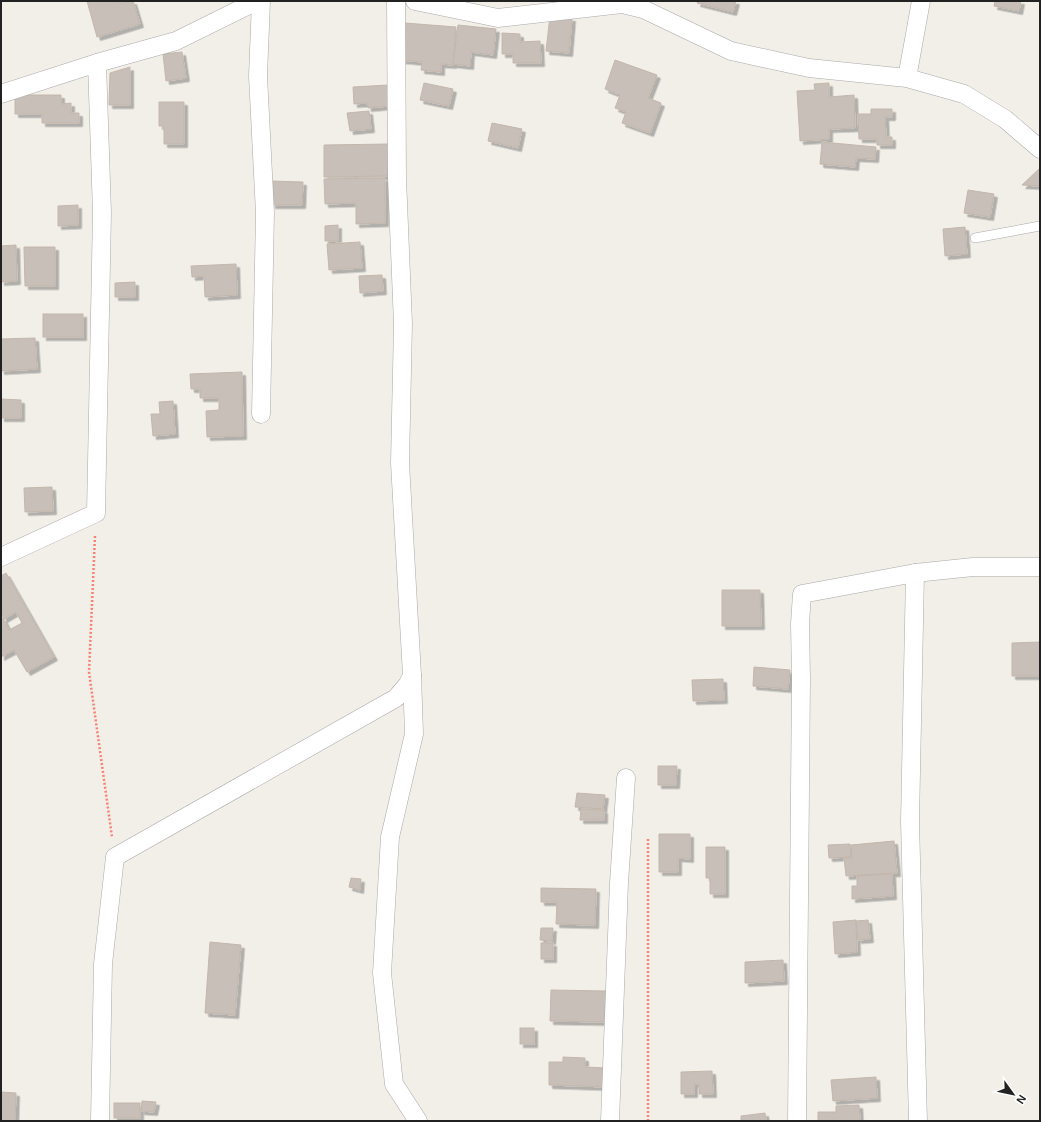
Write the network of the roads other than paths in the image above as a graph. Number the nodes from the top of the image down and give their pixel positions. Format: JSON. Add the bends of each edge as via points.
{"nodes":[{"id":1,"x":257,"y":1,"type":"edge"},
{"id":2,"x":261,"y":1,"type":"edge"},
{"id":3,"x":396,"y":1,"type":"edge"},
{"id":4,"x":415,"y":1,"type":"edge"},
{"id":5,"x":921,"y":1,"type":"edge"},
{"id":6,"x":644,"y":5,"type":"edge"},
{"id":7,"x":97,"y":63,"type":"junction"},
{"id":8,"x":907,"y":78,"type":"junction"},
{"id":9,"x":1,"y":94,"type":"edge"},
{"id":10,"x":1040,"y":149,"type":"edge"},
{"id":11,"x":1040,"y":226,"type":"edge"},
{"id":12,"x":975,"y":238,"type":"dead end"},
{"id":13,"x":261,"y":414,"type":"dead end"},
{"id":14,"x":1,"y":557,"type":"edge"},
{"id":15,"x":1040,"y":567,"type":"edge"},
{"id":16,"x":915,"y":573,"type":"junction"},
{"id":17,"x":412,"y":675,"type":"junction"},
{"id":18,"x":626,"y":778,"type":"dead end"},
{"id":19,"x":100,"y":1121,"type":"edge"},
{"id":20,"x":418,"y":1121,"type":"edge"},
{"id":21,"x":610,"y":1121,"type":"edge"},
{"id":22,"x":797,"y":1121,"type":"edge"},
{"id":23,"x":918,"y":1121,"type":"edge"}],
"edges":[{"from":1,"to":7,"type":"street","via":[[176,41]]},
{"from":2,"to":13,"type":"street","via":[[258,76],[265,214]]},
{"from":3,"to":17,"type":"street","via":[[397,178],[403,324],[400,463]]},
{"from":4,"to":6,"type":"street","via":[[498,18],[622,4]]},
{"from":5,"to":8,"type":"street"},
{"from":6,"to":8,"type":"street","via":[[732,51],[809,68]]},
{"from":7,"to":9,"type":"street"},
{"from":7,"to":14,"type":"street","via":[[102,213],[96,514]]},
{"from":8,"to":10,"type":"street","via":[[964,94],[1005,119]]},
{"from":11,"to":12,"type":"lane"},
{"from":15,"to":16,"type":"street","via":[[973,567]]},
{"from":16,"to":22,"type":"street","via":[[802,594]]},
{"from":16,"to":23,"type":"street","via":[[910,822]]},
{"from":17,"to":19,"type":"street","via":[[396,698],[115,857],[103,964]]},
{"from":17,"to":20,"type":"street","via":[[414,734],[390,837],[382,974],[394,1084]]},
{"from":18,"to":21,"type":"street","via":[[619,883]]}]}
